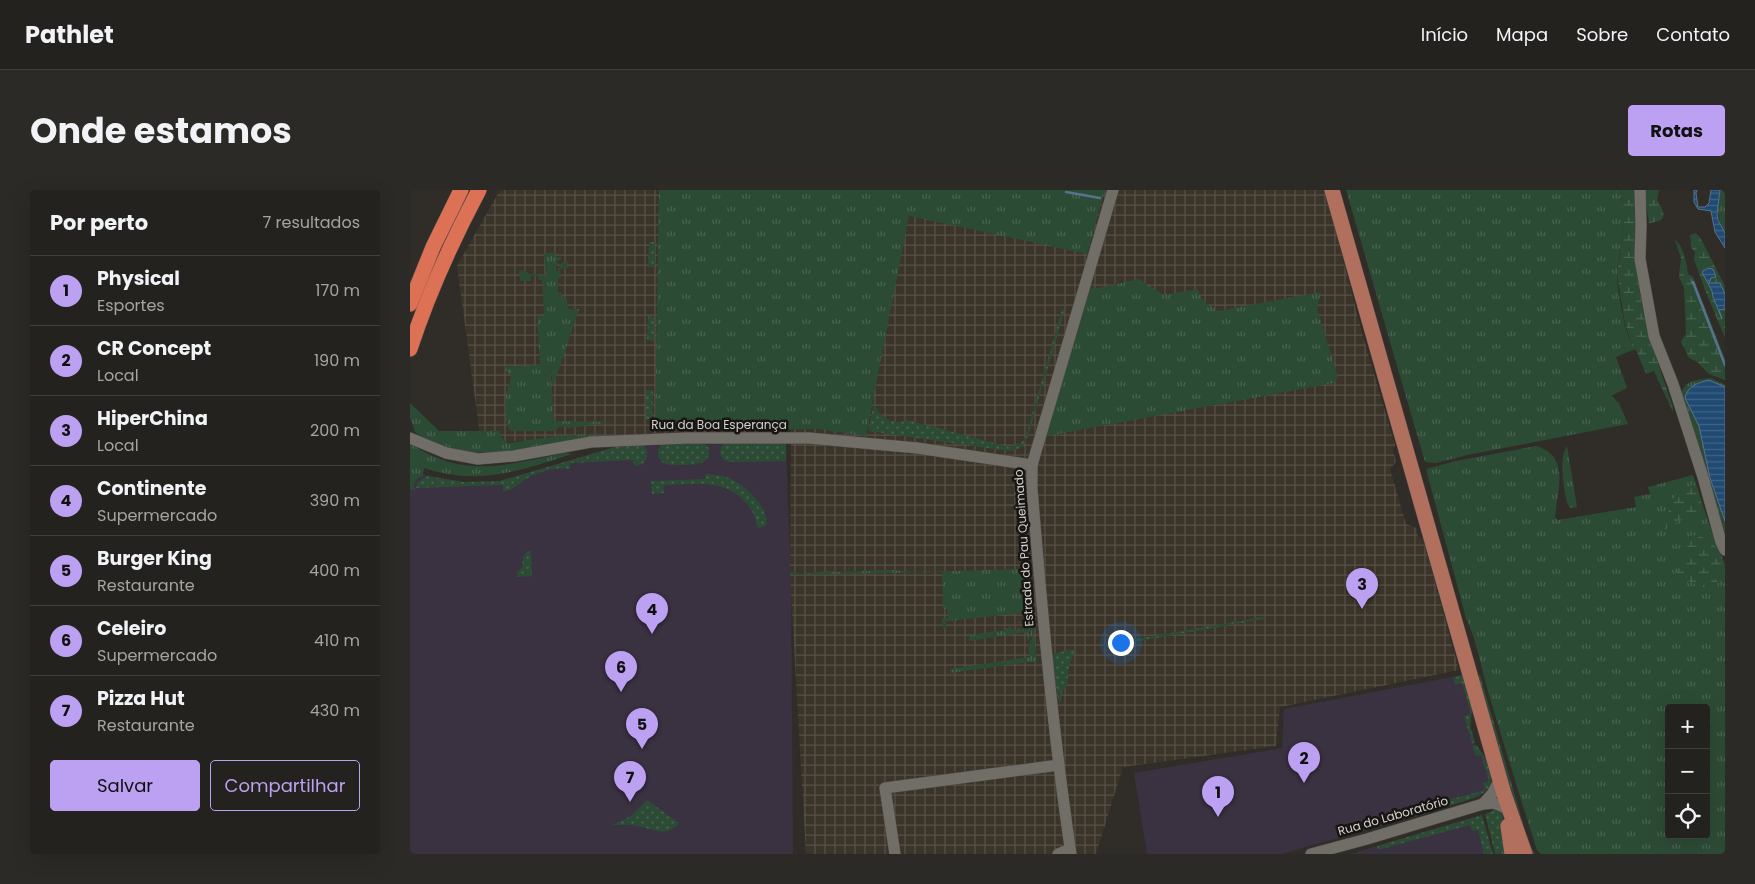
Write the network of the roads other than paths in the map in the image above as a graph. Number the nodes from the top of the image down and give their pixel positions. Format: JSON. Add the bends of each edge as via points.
{"nodes":[{"id":1,"x":461,"y":190,"type":"edge"},
{"id":2,"x":479,"y":190,"type":"edge"},
{"id":3,"x":1113,"y":190,"type":"edge"},
{"id":4,"x":1332,"y":190,"type":"edge"},
{"id":5,"x":1640,"y":190,"type":"edge"},
{"id":6,"x":410,"y":304,"type":"edge"},
{"id":7,"x":410,"y":350,"type":"edge"},
{"id":8,"x":413,"y":439,"type":"edge"},
{"id":9,"x":1032,"y":465,"type":"junction"},
{"id":10,"x":1725,"y":550,"type":"edge"},
{"id":11,"x":1059,"y":765,"type":"junction"},
{"id":12,"x":1500,"y":779,"type":"junction"},
{"id":13,"x":1505,"y":801,"type":"junction"},
{"id":14,"x":1483,"y":804,"type":"junction"},
{"id":15,"x":1071,"y":852,"type":"edge"},
{"id":16,"x":895,"y":854,"type":"edge"},
{"id":17,"x":1058,"y":854,"type":"edge"},
{"id":18,"x":1311,"y":854,"type":"edge"},
{"id":19,"x":1512,"y":854,"type":"edge"},
{"id":20,"x":1525,"y":854,"type":"edge"}],
"edges":[{"from":1,"to":6,"type":"highway"},
{"from":2,"to":7,"type":"highway","via":[[446,258]]},
{"from":3,"to":9,"type":"street","name":"Estrada do Pau Queimado"},
{"from":4,"to":12,"type":"main road"},
{"from":5,"to":10,"type":"street","via":[[1640,259],[1654,336],[1673,384]]},
{"from":8,"to":9,"type":"street","name":"Rua da Boa Esperança","via":[[458,456],[489,459],[590,442],[809,438],[917,448]]},
{"from":9,"to":11,"type":"street","name":"Estrada do Pau Queimado","via":[[1044,638]]},
{"from":11,"to":15,"type":"street","name":"Estrada do Pau Queimado"},
{"from":11,"to":16,"type":"street","via":[[885,788]]},
{"from":12,"to":13,"type":"main road"},
{"from":12,"to":14,"type":"street"},
{"from":13,"to":14,"type":"street","name":"Rua do Laboratório"},
{"from":13,"to":19,"type":"main road"},
{"from":13,"to":20,"type":"main road"},
{"from":14,"to":18,"type":"street","name":"Rua do Laboratório"},
{"from":15,"to":17,"type":"street"}]}
